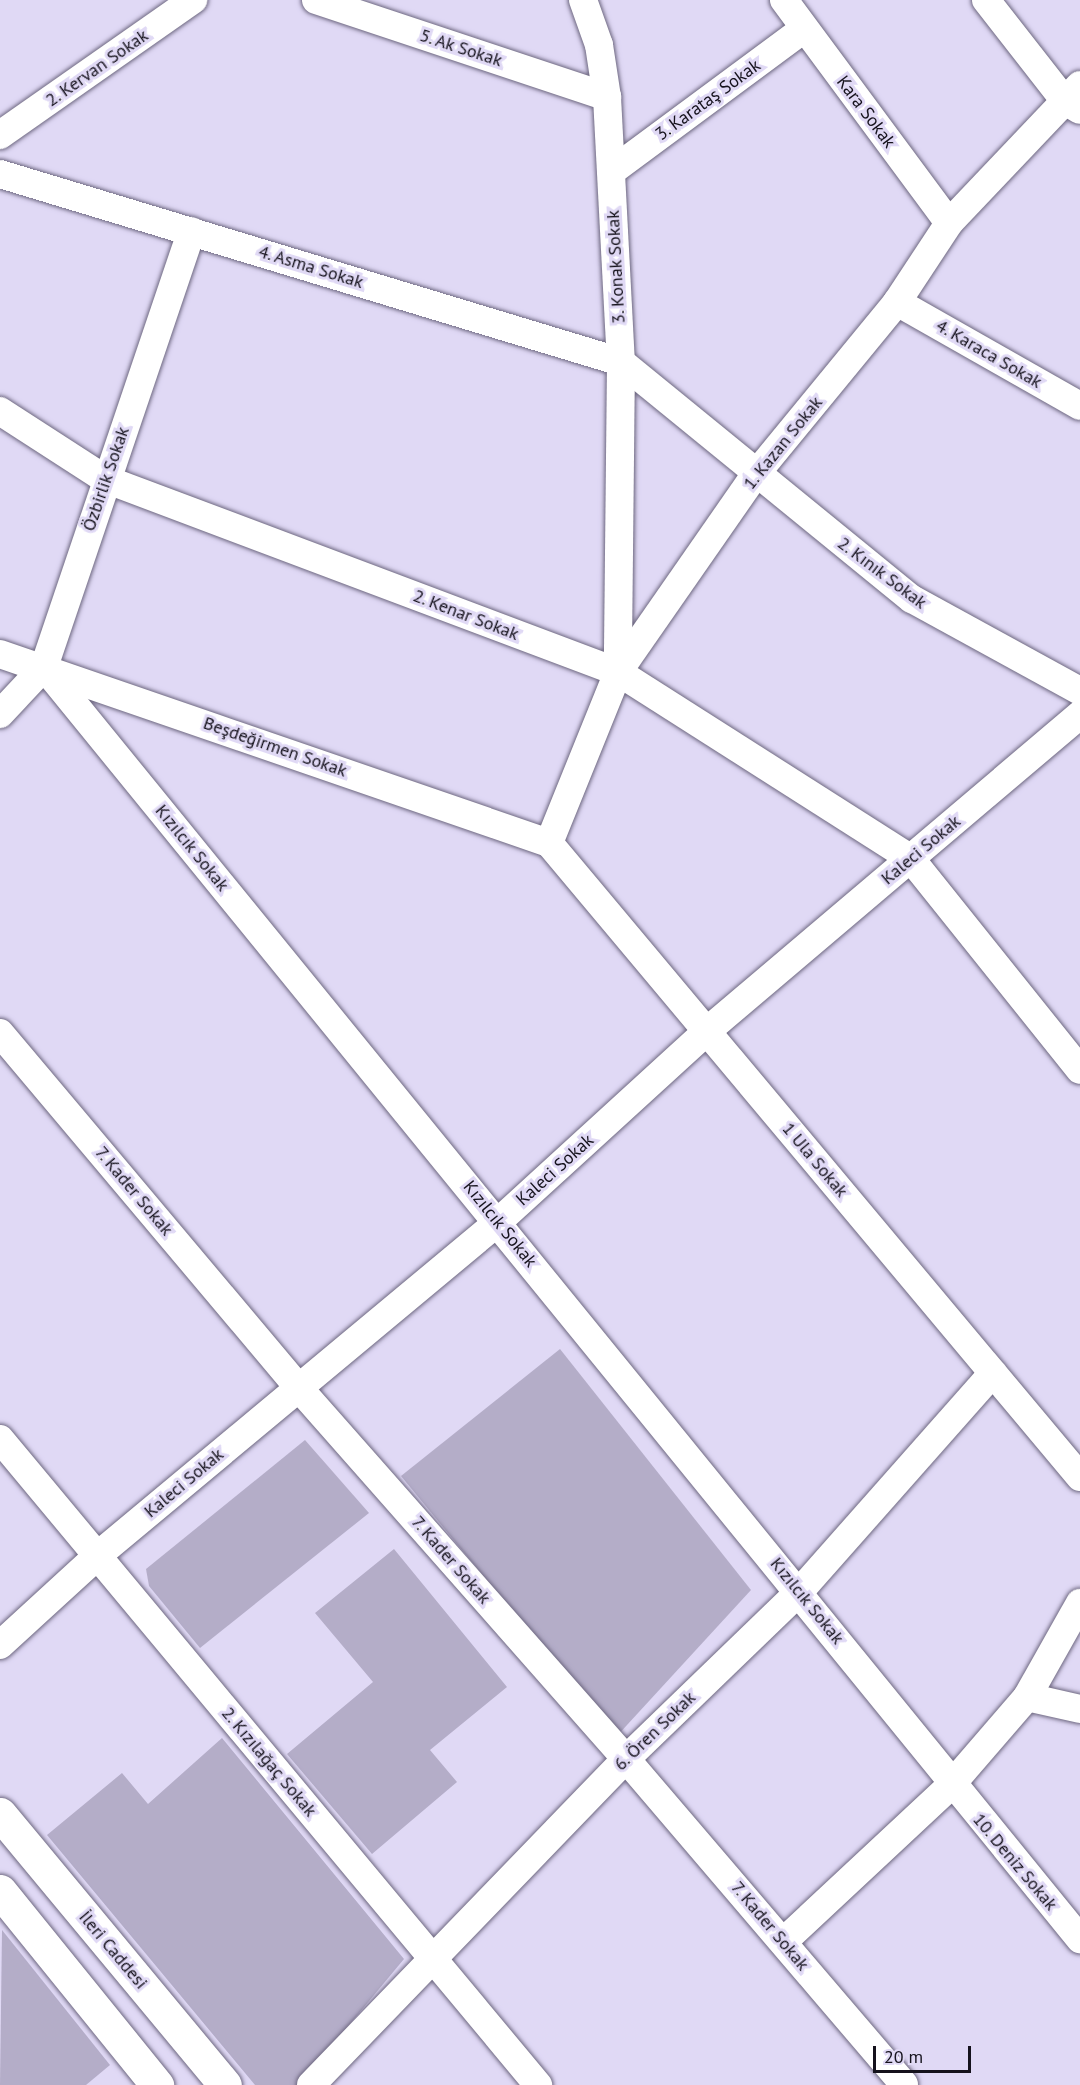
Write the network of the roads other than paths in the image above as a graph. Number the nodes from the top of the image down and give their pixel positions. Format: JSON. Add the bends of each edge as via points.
{"nodes":[{"id":1,"x":193,"y":0,"type":"edge"},
{"id":2,"x":316,"y":0,"type":"edge"},
{"id":3,"x":583,"y":0,"type":"edge"},
{"id":4,"x":784,"y":0,"type":"edge"},
{"id":5,"x":986,"y":0,"type":"edge"},
{"id":6,"x":804,"y":29,"type":"junction"},
{"id":7,"x":606,"y":97,"type":"junction"},
{"id":8,"x":1075,"y":99,"type":"edge"},
{"id":9,"x":0,"y":135,"type":"edge"},
{"id":10,"x":612,"y":171,"type":"junction"},
{"id":11,"x":0,"y":174,"type":"edge"},
{"id":12,"x":950,"y":223,"type":"junction"},
{"id":13,"x":192,"y":231,"type":"junction"},
{"id":14,"x":897,"y":302,"type":"junction"},
{"id":15,"x":621,"y":362,"type":"junction"},
{"id":16,"x":1080,"y":406,"type":"edge"},
{"id":17,"x":0,"y":411,"type":"edge"},
{"id":18,"x":755,"y":475,"type":"junction"},
{"id":19,"x":105,"y":478,"type":"junction"},
{"id":20,"x":0,"y":654,"type":"edge"},
{"id":21,"x":44,"y":667,"type":"junction"},
{"id":22,"x":618,"y":672,"type":"junction"},
{"id":23,"x":1080,"y":691,"type":"edge"},
{"id":24,"x":0,"y":714,"type":"edge"},
{"id":25,"x":1080,"y":715,"type":"edge"},
{"id":26,"x":549,"y":843,"type":"junction"},
{"id":27,"x":911,"y":859,"type":"junction"},
{"id":28,"x":707,"y":1031,"type":"junction"},
{"id":29,"x":0,"y":1033,"type":"edge"},
{"id":30,"x":1080,"y":1070,"type":"edge"},
{"id":31,"x":498,"y":1222,"type":"junction"},
{"id":32,"x":993,"y":1373,"type":"junction"},
{"id":33,"x":298,"y":1387,"type":"junction"},
{"id":34,"x":0,"y":1439,"type":"edge"},
{"id":35,"x":1080,"y":1477,"type":"edge"},
{"id":36,"x":97,"y":1556,"type":"junction"},
{"id":37,"x":800,"y":1591,"type":"junction"},
{"id":38,"x":1080,"y":1603,"type":"edge"},
{"id":39,"x":0,"y":1645,"type":"edge"},
{"id":40,"x":1027,"y":1697,"type":"junction"},
{"id":41,"x":1080,"y":1709,"type":"edge"},
{"id":42,"x":626,"y":1759,"type":"junction"},
{"id":43,"x":951,"y":1785,"type":"junction"},
{"id":44,"x":0,"y":1814,"type":"edge"},
{"id":45,"x":0,"y":1891,"type":"edge"},
{"id":46,"x":1080,"y":1939,"type":"edge"},
{"id":47,"x":784,"y":1941,"type":"junction"},
{"id":48,"x":431,"y":1957,"type":"junction"},
{"id":49,"x":157,"y":2085,"type":"edge"},
{"id":50,"x":225,"y":2085,"type":"edge"},
{"id":51,"x":311,"y":2085,"type":"edge"},
{"id":52,"x":538,"y":2085,"type":"edge"},
{"id":53,"x":904,"y":2085,"type":"edge"}],
"edges":[{"from":1,"to":9,"type":"street","name":"2. Kervan Sokak"},
{"from":2,"to":7,"type":"street","name":"5. Ak Sokak"},
{"from":3,"to":7,"type":"street","name":"3. Konak Sokak","via":[[599,45]]},
{"from":4,"to":6,"type":"street","name":"Kara Sokak"},
{"from":5,"to":8,"type":"street"},
{"from":6,"to":10,"type":"street","name":"3. Karataş Sokak"},
{"from":6,"to":12,"type":"street","name":"Kara Sokak"},
{"from":7,"to":10,"type":"street","name":"3. Konak Sokak"},
{"from":8,"to":12,"type":"street","name":"1. Kazan Sokak"},
{"from":10,"to":15,"type":"street","name":"3. Konak Sokak"},
{"from":11,"to":13,"type":"street","name":"4. Asma Sokak"},
{"from":12,"to":14,"type":"street","name":"1. Kazan Sokak"},
{"from":13,"to":15,"type":"street","name":"4. Asma Sokak"},
{"from":13,"to":19,"type":"street","name":"Özbirlik Sokak"},
{"from":14,"to":16,"type":"street","name":"4. Karaca Sokak"},
{"from":14,"to":18,"type":"street","name":"1. Kazan Sokak"},
{"from":15,"to":18,"type":"street"},
{"from":15,"to":22,"type":"street","name":"3. Konak Sokak"},
{"from":17,"to":19,"type":"street","name":"2. Kenar Sokak"},
{"from":18,"to":22,"type":"street","name":"1. Kazan Sokak"},
{"from":18,"to":23,"type":"street","name":"2. Kınık Sokak","via":[[912,599]]},
{"from":19,"to":21,"type":"street","name":"Özbirlik Sokak"},
{"from":19,"to":22,"type":"street","name":"2. Kenar Sokak"},
{"from":20,"to":21,"type":"street","name":"Beşdeğirmen Sokak"},
{"from":21,"to":24,"type":"street","name":"Özbirlik Sokak"},
{"from":21,"to":26,"type":"street","name":"Beşdeğirmen Sokak"},
{"from":21,"to":31,"type":"street","name":"Kızılcık Sokak"},
{"from":22,"to":26,"type":"street","name":"1. Kazan Sokak"},
{"from":22,"to":27,"type":"street","name":"2. Kenar Sokak"},
{"from":25,"to":27,"type":"street","name":"Kaleci Sokak"},
{"from":26,"to":28,"type":"street","name":"1 Ula Sokak"},
{"from":27,"to":28,"type":"street","name":"Kaleci Sokak"},
{"from":27,"to":30,"type":"street","name":"2. Kenar Sokak"},
{"from":28,"to":31,"type":"street","name":"Kaleci Sokak"},
{"from":28,"to":32,"type":"street","name":"1 Ula Sokak"},
{"from":29,"to":33,"type":"street","name":"7. Kader Sokak"},
{"from":31,"to":33,"type":"street","name":"Kaleci Sokak"},
{"from":31,"to":37,"type":"street","name":"Kızılcık Sokak"},
{"from":32,"to":35,"type":"street","name":"1 Ula Sokak"},
{"from":32,"to":37,"type":"street","name":"6. Ören Sokak"},
{"from":33,"to":36,"type":"street","name":"Kaleci Sokak"},
{"from":33,"to":42,"type":"street","name":"7. Kader Sokak"},
{"from":34,"to":36,"type":"street","name":"2. Kızılağaç Sokak"},
{"from":36,"to":39,"type":"street","name":"Kaleci Sokak"},
{"from":36,"to":48,"type":"street","name":"2. Kızılağaç Sokak"},
{"from":37,"to":42,"type":"street","name":"6. Ören Sokak"},
{"from":37,"to":43,"type":"street","name":"Kızılcık Sokak"},
{"from":38,"to":40,"type":"street"},
{"from":40,"to":41,"type":"street"},
{"from":40,"to":43,"type":"street"},
{"from":42,"to":47,"type":"street","name":"7. Kader Sokak"},
{"from":42,"to":48,"type":"street","name":"6. Ören Sokak"},
{"from":43,"to":46,"type":"street","name":"10. Deniz Sokak"},
{"from":43,"to":47,"type":"street"},
{"from":44,"to":50,"type":"main road","name":"İleri Caddesi"},
{"from":45,"to":49,"type":"main road"},
{"from":47,"to":53,"type":"street","name":"7. Kader Sokak"},
{"from":48,"to":51,"type":"street","name":"6. Ören Sokak"},
{"from":48,"to":52,"type":"street","name":"2. Kızılağaç Sokak"}]}
